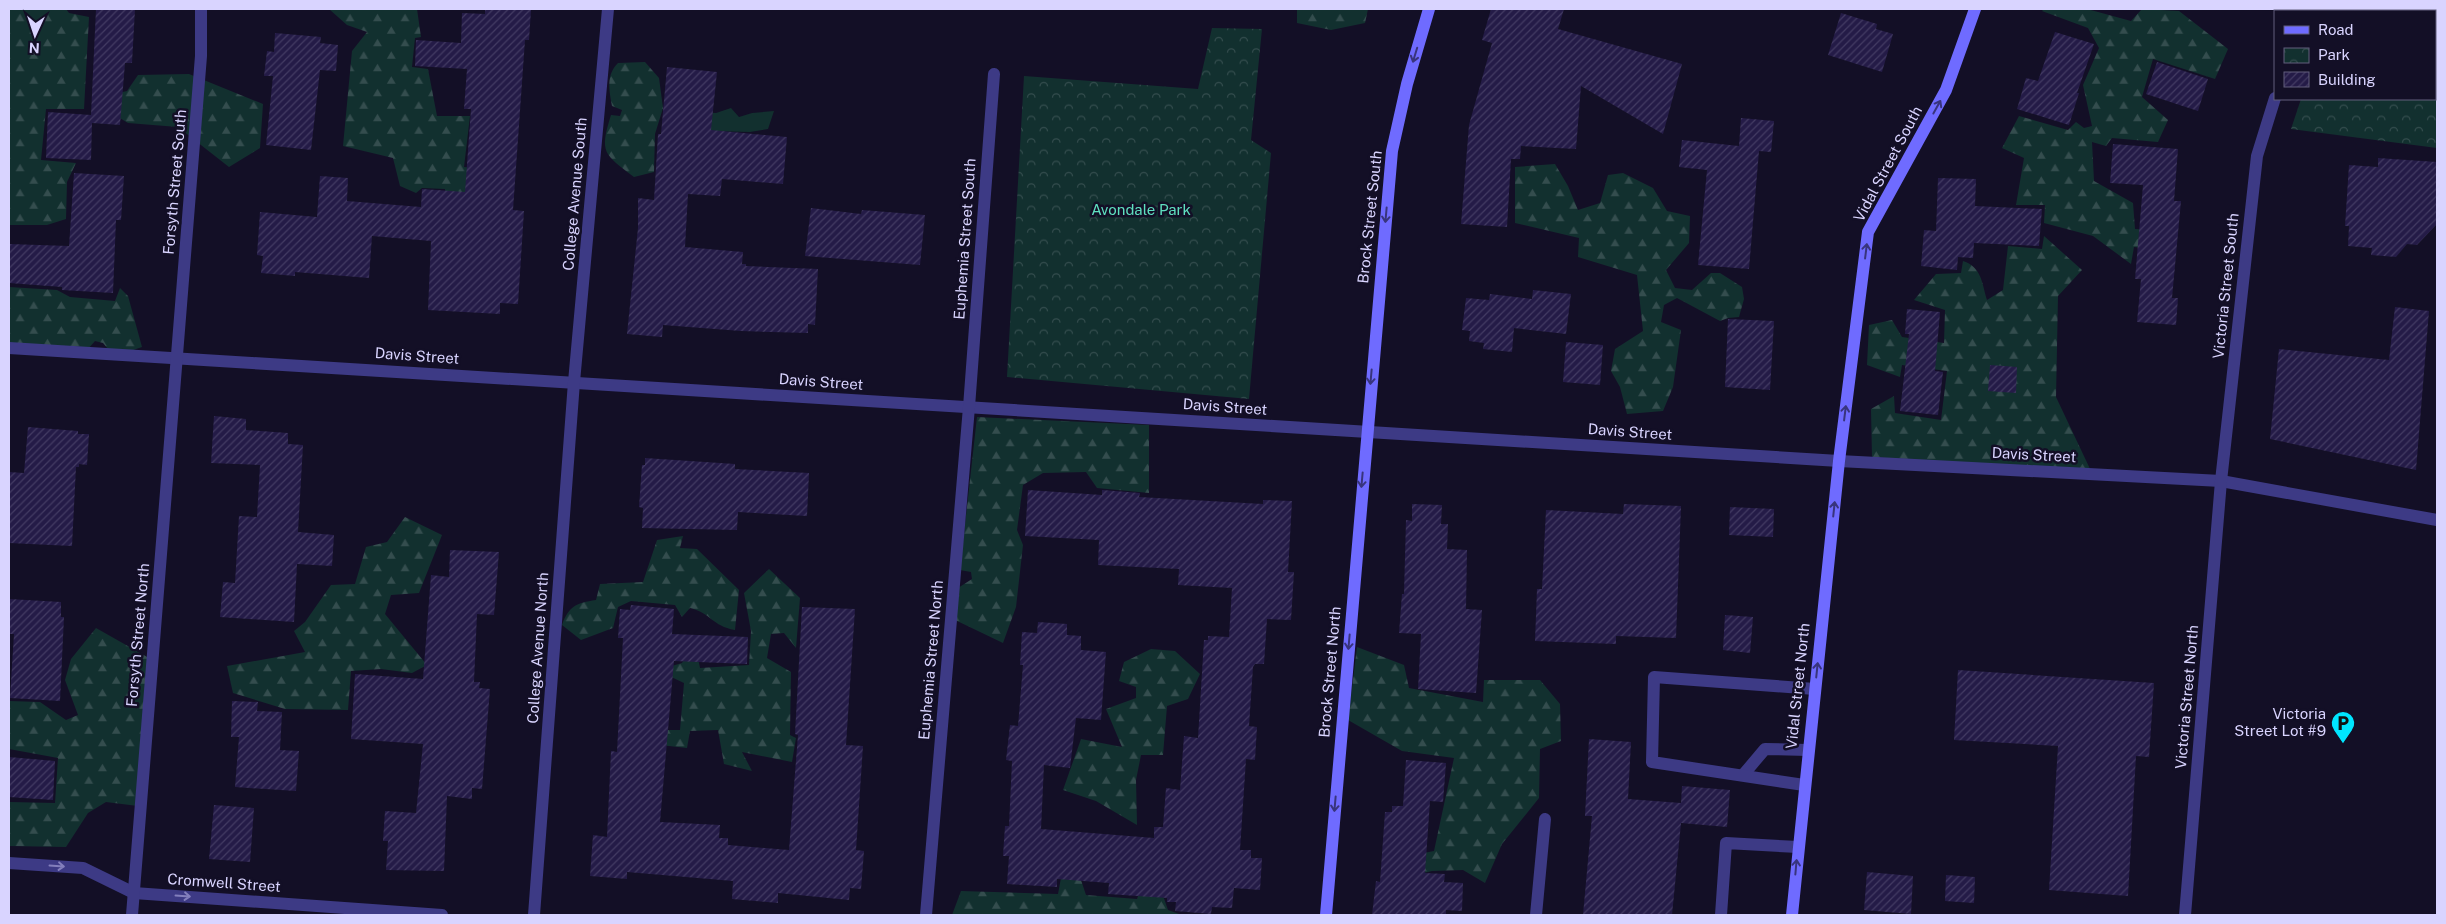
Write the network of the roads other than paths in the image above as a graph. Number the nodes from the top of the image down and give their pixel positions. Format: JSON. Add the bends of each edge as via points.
{"nodes":[{"id":1,"x":201,"y":9,"type":"edge"},
{"id":2,"x":608,"y":9,"type":"edge"},
{"id":3,"x":1429,"y":9,"type":"edge"},
{"id":4,"x":1974,"y":9,"type":"edge"},
{"id":5,"x":994,"y":74,"type":"dead end"},
{"id":6,"x":2274,"y":100,"type":"edge"},
{"id":7,"x":9,"y":348,"type":"edge"},
{"id":8,"x":177,"y":358,"type":"junction"},
{"id":9,"x":574,"y":382,"type":"junction"},
{"id":10,"x":969,"y":407,"type":"junction"},
{"id":11,"x":1366,"y":432,"type":"junction"},
{"id":12,"x":1839,"y":461,"type":"junction"},
{"id":13,"x":2221,"y":481,"type":"junction"},
{"id":14,"x":2437,"y":520,"type":"edge"},
{"id":15,"x":1815,"y":689,"type":"junction"},
{"id":16,"x":1808,"y":750,"type":"junction"},
{"id":17,"x":1743,"y":776,"type":"junction"},
{"id":18,"x":1804,"y":785,"type":"junction"},
{"id":19,"x":1546,"y":819,"type":"dead end"},
{"id":20,"x":1798,"y":847,"type":"junction"},
{"id":21,"x":9,"y":863,"type":"edge"},
{"id":22,"x":134,"y":893,"type":"junction"},
{"id":23,"x":132,"y":915,"type":"edge"},
{"id":24,"x":442,"y":915,"type":"edge"},
{"id":25,"x":534,"y":915,"type":"edge"},
{"id":26,"x":926,"y":915,"type":"edge"},
{"id":27,"x":1326,"y":915,"type":"edge"},
{"id":28,"x":1536,"y":915,"type":"edge"},
{"id":29,"x":1721,"y":915,"type":"edge"},
{"id":30,"x":1792,"y":915,"type":"edge"},
{"id":31,"x":2186,"y":915,"type":"edge"}],
"edges":[{"from":1,"to":8,"type":"street","name":"Forsyth Street South","via":[[201,56]]},
{"from":2,"to":9,"type":"street","name":"College Avenue South"},
{"from":3,"to":11,"type":"main road","name":"Brock Street South","one_way":true,"via":[[1392,151]]},
{"from":12,"to":4,"type":"main road","name":"Vidal Street South","one_way":true,"via":[[1868,232],[1946,90]]},
{"from":5,"to":10,"type":"street","name":"Euphemia Street South"},
{"from":6,"to":13,"type":"street","name":"Victoria Street South","via":[[2257,156]]},
{"from":7,"to":8,"type":"street","name":"Davis Street"},
{"from":8,"to":9,"type":"street","name":"Davis Street"},
{"from":8,"to":22,"type":"street","name":"Forsyth Street North"},
{"from":9,"to":10,"type":"street","name":"Davis Street"},
{"from":9,"to":25,"type":"street","name":"College Avenue North"},
{"from":10,"to":11,"type":"street","name":"Davis Street"},
{"from":10,"to":26,"type":"street","name":"Euphemia Street North"},
{"from":11,"to":12,"type":"street","name":"Davis Street"},
{"from":11,"to":27,"type":"main road","name":"Brock Street North","one_way":true},
{"from":12,"to":13,"type":"street","name":"Davis Street"},
{"from":15,"to":12,"type":"main road","name":"Vidal Street North","one_way":true},
{"from":13,"to":14,"type":"street","name":"Davis Street"},
{"from":13,"to":31,"type":"street","name":"Victoria Street North"},
{"from":15,"to":16,"type":"main road","name":"Vidal Street North"},
{"from":15,"to":17,"type":"street","via":[[1654,677],[1652,762]]},
{"from":16,"to":17,"type":"street","via":[[1765,748]]},
{"from":16,"to":18,"type":"main road","name":"Vidal Street North"},
{"from":17,"to":18,"type":"street"},
{"from":18,"to":20,"type":"main road","name":"Vidal Street North"},
{"from":19,"to":28,"type":"street"},
{"from":20,"to":29,"type":"street","via":[[1726,843]]},
{"from":30,"to":20,"type":"main road","name":"Vidal Street North","one_way":true},
{"from":21,"to":22,"type":"street","name":"Cromwell Street","one_way":true,"via":[[83,868]]},
{"from":22,"to":23,"type":"street","name":"Forsyth Street North"},
{"from":22,"to":24,"type":"street","name":"Cromwell Street","one_way":true}]}
